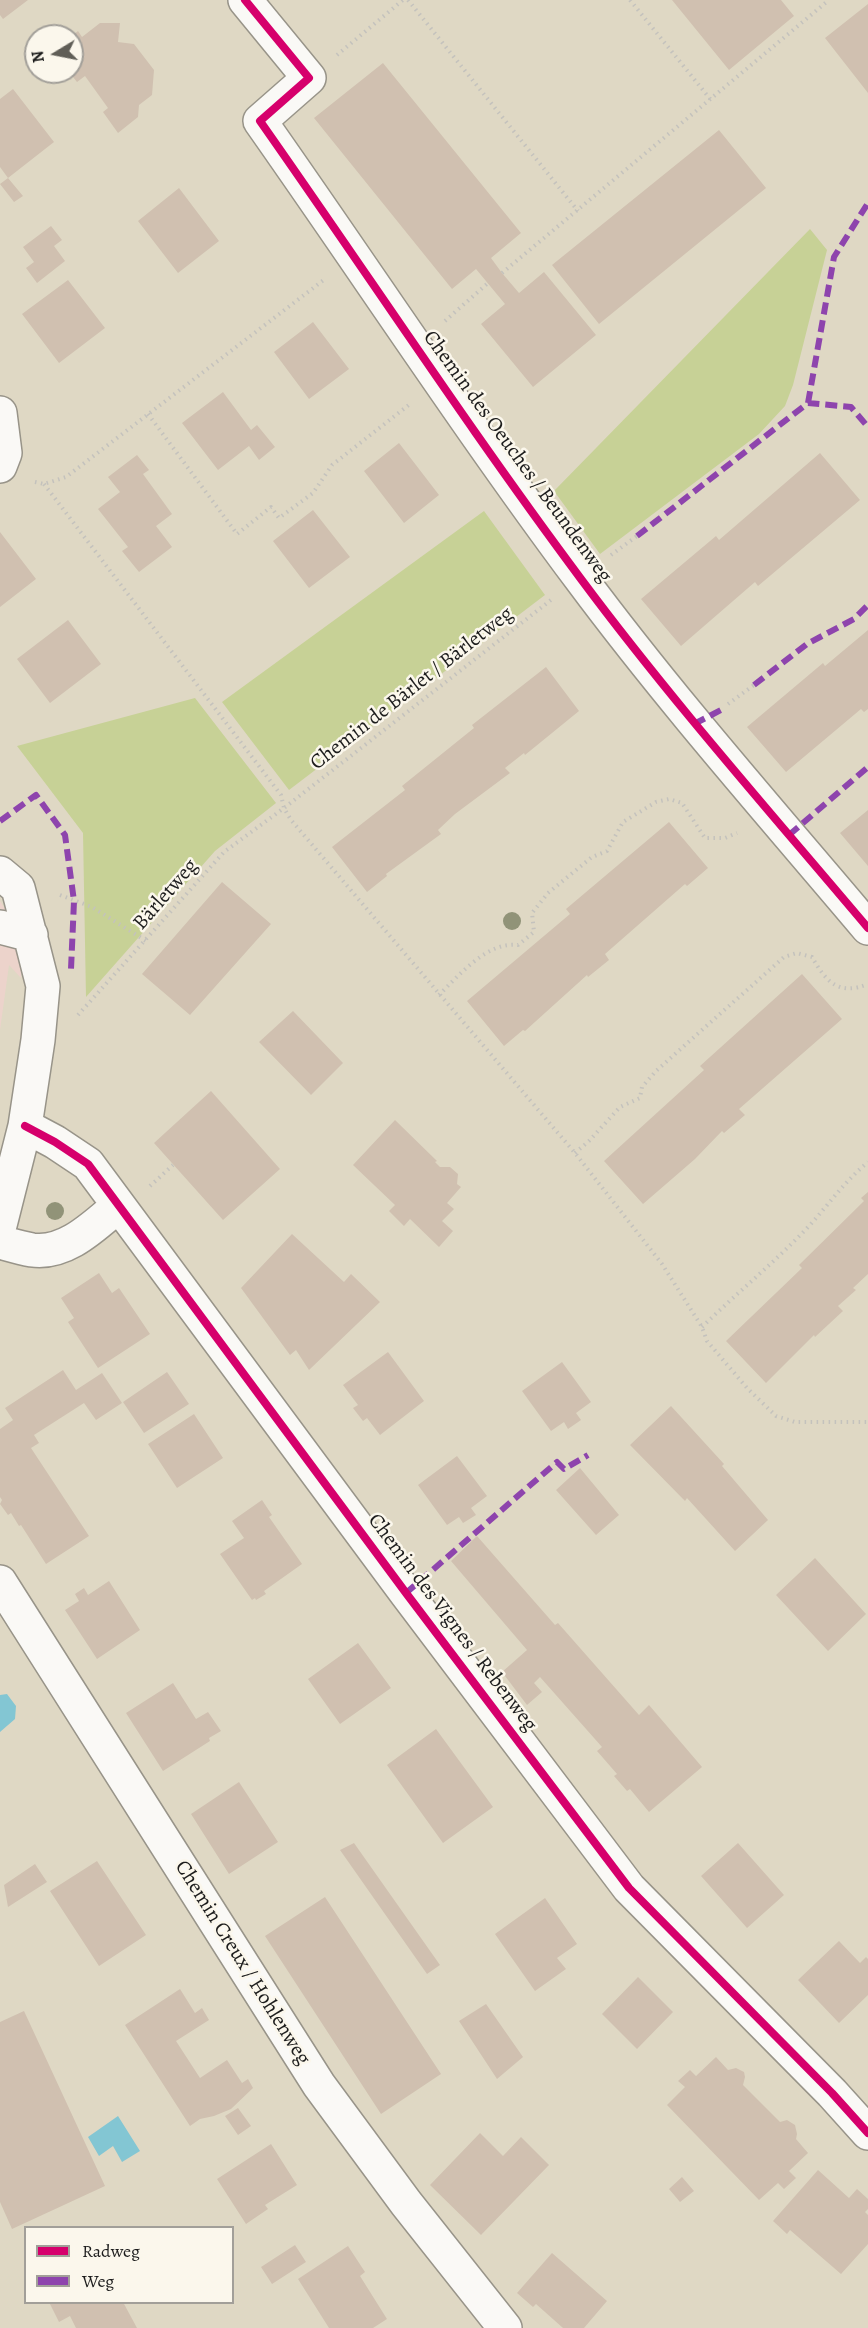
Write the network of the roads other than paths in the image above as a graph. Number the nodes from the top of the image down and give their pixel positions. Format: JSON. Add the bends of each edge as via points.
{"nodes":[{"id":1,"x":245,"y":0,"type":"edge"},
{"id":2,"x":0,"y":413,"type":"edge"},
{"id":3,"x":0,"y":466,"type":"edge"},
{"id":4,"x":9,"y":881,"type":"edge"},
{"id":5,"x":0,"y":927,"type":"edge"},
{"id":6,"x":868,"y":928,"type":"edge"},
{"id":7,"x":32,"y":935,"type":"junction"},
{"id":8,"x":25,"y":1126,"type":"junction"},
{"id":9,"x":118,"y":1206,"type":"junction"},
{"id":10,"x":0,"y":1225,"type":"edge"},
{"id":11,"x":0,"y":1242,"type":"edge"},
{"id":12,"x":0,"y":1582,"type":"edge"},
{"id":13,"x":868,"y":2133,"type":"edge"},
{"id":14,"x":505,"y":2328,"type":"edge"}],
"edges":[{"from":1,"to":6,"type":"street","name":"Chemin des Oeuches / Beundenweg","via":[[309,78],[260,121],[581,579],[694,724]]},
{"from":2,"to":3,"type":"street","via":[[5,453]]},
{"from":4,"to":7,"type":"street"},
{"from":5,"to":7,"type":"street"},
{"from":7,"to":8,"type":"street","via":[[43,986]]},
{"from":8,"to":9,"type":"street","name":"Chemin des Vignes / Rebenweg","via":[[88,1164]]},
{"from":8,"to":10,"type":"street"},
{"from":9,"to":11,"type":"street","via":[[90,1230],[62,1246],[35,1250]]},
{"from":9,"to":13,"type":"street","name":"Chemin des Vignes / Rebenweg","via":[[629,1888]]},
{"from":12,"to":14,"type":"street","name":"Chemin Creux / Hohlenweg","via":[[319,2085]]}]}
